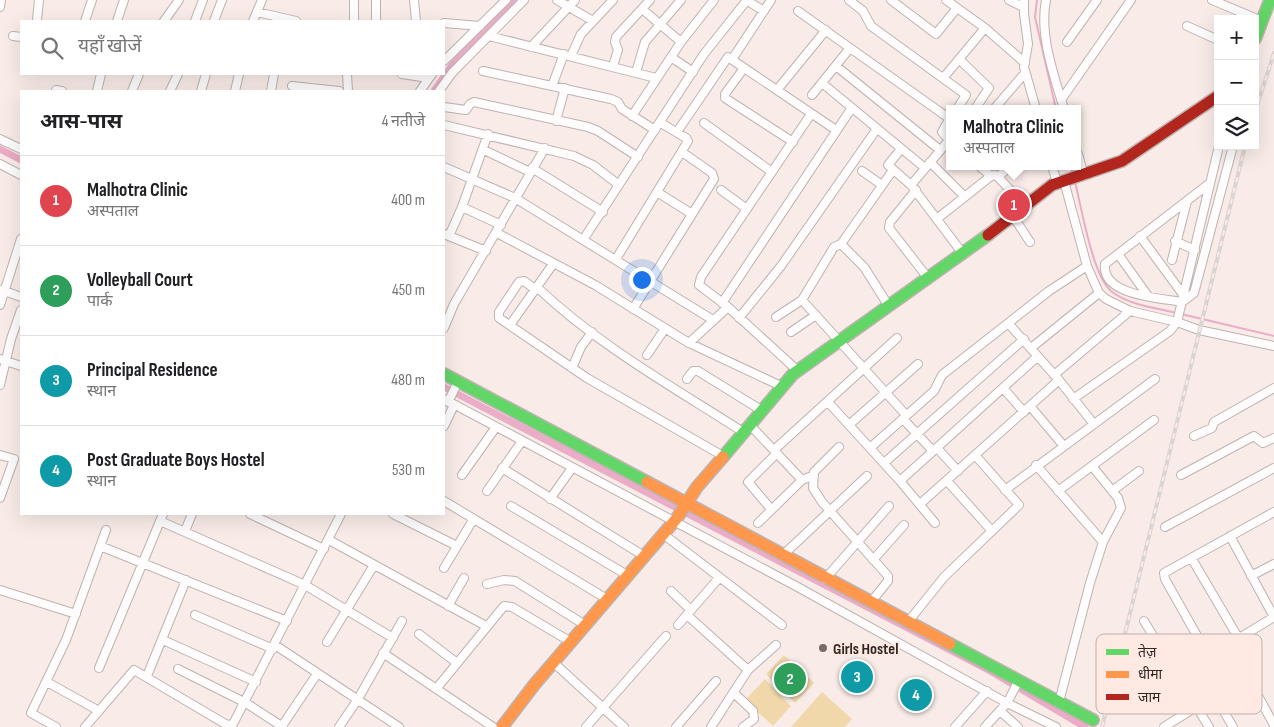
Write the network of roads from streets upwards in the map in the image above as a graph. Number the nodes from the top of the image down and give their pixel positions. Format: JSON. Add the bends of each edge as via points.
{"nodes":[{"id":1,"x":0,"y":0,"type":"edge"},
{"id":2,"x":38,"y":0,"type":"edge"},
{"id":3,"x":92,"y":0,"type":"edge"},
{"id":4,"x":124,"y":0,"type":"edge"},
{"id":5,"x":179,"y":0,"type":"edge"},
{"id":6,"x":203,"y":0,"type":"edge"},
{"id":7,"x":222,"y":0,"type":"edge"},
{"id":8,"x":262,"y":0,"type":"edge"},
{"id":9,"x":354,"y":0,"type":"edge"},
{"id":10,"x":376,"y":0,"type":"edge"},
{"id":11,"x":414,"y":0,"type":"edge"},
{"id":12,"x":506,"y":0,"type":"edge"},
{"id":13,"x":524,"y":0,"type":"edge"},
{"id":14,"x":557,"y":0,"type":"edge"},
{"id":15,"x":575,"y":0,"type":"edge"},
{"id":16,"x":613,"y":0,"type":"edge"},
{"id":17,"x":650,"y":0,"type":"edge"},
{"id":18,"x":681,"y":0,"type":"edge"},
{"id":19,"x":714,"y":0,"type":"edge"},
{"id":20,"x":747,"y":0,"type":"edge"},
{"id":21,"x":771,"y":0,"type":"edge"},
{"id":22,"x":849,"y":0,"type":"edge"},
{"id":23,"x":891,"y":0,"type":"edge"},
{"id":24,"x":946,"y":0,"type":"edge"},
{"id":25,"x":1009,"y":0,"type":"edge"},
{"id":26,"x":1046,"y":0,"type":"edge"},
{"id":27,"x":1097,"y":0,"type":"edge"},
{"id":28,"x":1132,"y":0,"type":"edge"},
{"id":29,"x":1212,"y":0,"type":"edge"},
{"id":30,"x":1270,"y":0,"type":"edge"},
{"id":31,"x":1024,"y":3,"type":"edge"},
{"id":32,"x":0,"y":7,"type":"edge"},
{"id":33,"x":568,"y":7,"type":"junction"},
{"id":34,"x":957,"y":8,"type":"junction"},
{"id":35,"x":642,"y":9,"type":"junction"},
{"id":36,"x":764,"y":11,"type":"junction"},
{"id":37,"x":798,"y":11,"type":"dead end"},
{"id":38,"x":257,"y":12,"type":"junction"},
{"id":39,"x":37,"y":20,"type":"dead end"},
{"id":40,"x":85,"y":20,"type":"edge"},
{"id":41,"x":117,"y":20,"type":"edge"},
{"id":42,"x":165,"y":20,"type":"edge"},
{"id":43,"x":195,"y":20,"type":"edge"},
{"id":44,"x":214,"y":20,"type":"edge"},
{"id":45,"x":253,"y":20,"type":"edge"},
{"id":46,"x":283,"y":20,"type":"edge"},
{"id":47,"x":354,"y":20,"type":"edge"},
{"id":48,"x":376,"y":20,"type":"edge"},
{"id":49,"x":416,"y":20,"type":"edge"},
{"id":50,"x":593,"y":21,"type":"junction"},
{"id":51,"x":1262,"y":21,"type":"junction"},
{"id":52,"x":445,"y":23,"type":"edge"},
{"id":53,"x":659,"y":25,"type":"junction"},
{"id":54,"x":480,"y":26,"type":"junction"},
{"id":55,"x":1187,"y":26,"type":"dead end"},
{"id":56,"x":985,"y":28,"type":"junction"},
{"id":57,"x":1259,"y":29,"type":"edge"},
{"id":58,"x":826,"y":30,"type":"junction"},
{"id":59,"x":489,"y":36,"type":"junction"},
{"id":60,"x":1214,"y":38,"type":"edge"},
{"id":61,"x":681,"y":42,"type":"junction"},
{"id":62,"x":1067,"y":42,"type":"dead end"},
{"id":63,"x":531,"y":48,"type":"junction"},
{"id":64,"x":850,"y":48,"type":"junction"},
{"id":65,"x":567,"y":55,"type":"junction"},
{"id":66,"x":671,"y":57,"type":"junction"},
{"id":67,"x":733,"y":58,"type":"junction"},
{"id":68,"x":445,"y":59,"type":"edge"},
{"id":69,"x":959,"y":59,"type":"junction"},
{"id":70,"x":1025,"y":63,"type":"junction"},
{"id":71,"x":612,"y":66,"type":"junction"},
{"id":72,"x":836,"y":66,"type":"junction"},
{"id":73,"x":744,"y":68,"type":"junction"},
{"id":74,"x":483,"y":71,"type":"dead end"},
{"id":75,"x":636,"y":72,"type":"junction"},
{"id":76,"x":693,"y":72,"type":"junction"},
{"id":77,"x":1025,"y":73,"type":"junction"},
{"id":78,"x":101,"y":75,"type":"edge"},
{"id":79,"x":139,"y":75,"type":"edge"},
{"id":80,"x":176,"y":75,"type":"edge"},
{"id":81,"x":206,"y":75,"type":"edge"},
{"id":82,"x":239,"y":75,"type":"edge"},
{"id":83,"x":274,"y":75,"type":"edge"},
{"id":84,"x":347,"y":75,"type":"edge"},
{"id":85,"x":416,"y":75,"type":"edge"},
{"id":86,"x":430,"y":76,"type":"edge"},
{"id":87,"x":944,"y":77,"type":"junction"},
{"id":88,"x":656,"y":78,"type":"junction"},
{"id":89,"x":822,"y":83,"type":"junction"},
{"id":90,"x":292,"y":86,"type":"dead end"},
{"id":91,"x":552,"y":86,"type":"junction"},
{"id":92,"x":565,"y":88,"type":"junction"},
{"id":93,"x":97,"y":90,"type":"edge"},
{"id":94,"x":132,"y":90,"type":"edge"},
{"id":95,"x":170,"y":90,"type":"edge"},
{"id":96,"x":202,"y":90,"type":"edge"},
{"id":97,"x":235,"y":90,"type":"edge"},
{"id":98,"x":271,"y":90,"type":"edge"},
{"id":99,"x":330,"y":90,"type":"edge"},
{"id":100,"x":348,"y":90,"type":"edge"},
{"id":101,"x":421,"y":90,"type":"edge"},
{"id":102,"x":440,"y":90,"type":"edge"},
{"id":103,"x":776,"y":90,"type":"junction"},
{"id":104,"x":812,"y":95,"type":"dead end"},
{"id":105,"x":1214,"y":99,"type":"edge"},
{"id":106,"x":1062,"y":100,"type":"junction"},
{"id":107,"x":959,"y":105,"type":"edge"},
{"id":108,"x":978,"y":105,"type":"edge"},
{"id":109,"x":997,"y":105,"type":"edge"},
{"id":110,"x":1033,"y":105,"type":"edge"},
{"id":111,"x":1063,"y":105,"type":"edge"},
{"id":112,"x":445,"y":107,"type":"edge"},
{"id":113,"x":852,"y":109,"type":"junction"},
{"id":114,"x":811,"y":114,"type":"junction"},
{"id":115,"x":946,"y":115,"type":"edge"},
{"id":116,"x":632,"y":116,"type":"junction"},
{"id":117,"x":556,"y":121,"type":"junction"},
{"id":118,"x":661,"y":123,"type":"junction"},
{"id":119,"x":704,"y":123,"type":"dead end"},
{"id":120,"x":946,"y":124,"type":"edge"},
{"id":121,"x":445,"y":125,"type":"edge"},
{"id":122,"x":655,"y":130,"type":"junction"},
{"id":123,"x":836,"y":130,"type":"junction"},
{"id":124,"x":876,"y":130,"type":"junction"},
{"id":125,"x":677,"y":132,"type":"junction"},
{"id":126,"x":488,"y":134,"type":"junction"},
{"id":127,"x":946,"y":136,"type":"edge"},
{"id":128,"x":0,"y":139,"type":"edge"},
{"id":129,"x":793,"y":142,"type":"junction"},
{"id":130,"x":946,"y":144,"type":"edge"},
{"id":131,"x":545,"y":148,"type":"junction"},
{"id":132,"x":20,"y":149,"type":"edge"},
{"id":133,"x":901,"y":149,"type":"junction"},
{"id":134,"x":484,"y":150,"type":"junction"},
{"id":135,"x":940,"y":150,"type":"junction"},
{"id":136,"x":1218,"y":150,"type":"edge"},
{"id":137,"x":1233,"y":150,"type":"edge"},
{"id":138,"x":682,"y":152,"type":"junction"},
{"id":139,"x":1216,"y":156,"type":"junction"},
{"id":140,"x":638,"y":157,"type":"junction"},
{"id":141,"x":0,"y":164,"type":"edge"},
{"id":142,"x":1229,"y":164,"type":"junction"},
{"id":143,"x":928,"y":165,"type":"junction"},
{"id":144,"x":445,"y":167,"type":"edge"},
{"id":145,"x":531,"y":170,"type":"junction"},
{"id":146,"x":862,"y":170,"type":"dead end"},
{"id":147,"x":893,"y":170,"type":"junction"},
{"id":148,"x":986,"y":170,"type":"edge"},
{"id":149,"x":1004,"y":170,"type":"edge"},
{"id":150,"x":1057,"y":170,"type":"edge"},
{"id":151,"x":1073,"y":170,"type":"edge"},
{"id":152,"x":772,"y":172,"type":"junction"},
{"id":153,"x":20,"y":174,"type":"edge"},
{"id":154,"x":995,"y":176,"type":"junction"},
{"id":155,"x":473,"y":178,"type":"junction"},
{"id":156,"x":1070,"y":180,"type":"junction"},
{"id":157,"x":1210,"y":183,"type":"junction"},
{"id":158,"x":619,"y":185,"type":"junction"},
{"id":159,"x":882,"y":185,"type":"junction"},
{"id":160,"x":914,"y":187,"type":"junction"},
{"id":161,"x":721,"y":190,"type":"dead end"},
{"id":162,"x":657,"y":192,"type":"junction"},
{"id":163,"x":964,"y":196,"type":"junction"},
{"id":164,"x":515,"y":198,"type":"junction"},
{"id":165,"x":1187,"y":200,"type":"junction"},
{"id":166,"x":1025,"y":206,"type":"junction"},
{"id":167,"x":462,"y":207,"type":"junction"},
{"id":168,"x":747,"y":210,"type":"junction"},
{"id":169,"x":603,"y":212,"type":"junction"},
{"id":170,"x":692,"y":214,"type":"junction"},
{"id":171,"x":1012,"y":216,"type":"junction"},
{"id":172,"x":938,"y":218,"type":"junction"},
{"id":173,"x":501,"y":225,"type":"junction"},
{"id":174,"x":497,"y":234,"type":"junction"},
{"id":175,"x":446,"y":235,"type":"edge"},
{"id":176,"x":1140,"y":236,"type":"junction"},
{"id":177,"x":583,"y":240,"type":"junction"},
{"id":178,"x":1175,"y":241,"type":"junction"},
{"id":179,"x":20,"y":242,"type":"edge"},
{"id":180,"x":1030,"y":242,"type":"dead end"},
{"id":181,"x":840,"y":244,"type":"junction"},
{"id":182,"x":1195,"y":250,"type":"junction"},
{"id":183,"x":486,"y":251,"type":"junction"},
{"id":184,"x":963,"y":254,"type":"junction"},
{"id":185,"x":1118,"y":254,"type":"junction"},
{"id":186,"x":616,"y":259,"type":"junction"},
{"id":187,"x":1172,"y":260,"type":"dead end"},
{"id":188,"x":553,"y":264,"type":"junction"},
{"id":189,"x":1087,"y":266,"type":"junction"},
{"id":190,"x":928,"y":278,"type":"junction"},
{"id":191,"x":651,"y":281,"type":"junction"},
{"id":192,"x":537,"y":289,"type":"junction"},
{"id":193,"x":2,"y":291,"type":"edge"},
{"id":194,"x":1099,"y":293,"type":"junction"},
{"id":195,"x":1148,"y":296,"type":"junction"},
{"id":196,"x":20,"y":297,"type":"edge"},
{"id":197,"x":802,"y":300,"type":"junction"},
{"id":198,"x":1183,"y":302,"type":"junction"},
{"id":199,"x":0,"y":305,"type":"edge"},
{"id":200,"x":725,"y":305,"type":"junction"},
{"id":201,"x":888,"y":305,"type":"junction"},
{"id":202,"x":633,"y":309,"type":"junction"},
{"id":203,"x":1130,"y":311,"type":"junction"},
{"id":204,"x":20,"y":313,"type":"edge"},
{"id":205,"x":816,"y":315,"type":"junction"},
{"id":206,"x":776,"y":317,"type":"dead end"},
{"id":207,"x":740,"y":318,"type":"junction"},
{"id":208,"x":713,"y":320,"type":"junction"},
{"id":209,"x":1177,"y":320,"type":"junction"},
{"id":210,"x":1008,"y":323,"type":"junction"},
{"id":211,"x":510,"y":325,"type":"junction"},
{"id":212,"x":445,"y":326,"type":"edge"},
{"id":213,"x":664,"y":330,"type":"junction"},
{"id":214,"x":592,"y":332,"type":"junction"},
{"id":215,"x":791,"y":332,"type":"dead end"},
{"id":216,"x":897,"y":338,"type":"dead end"},
{"id":217,"x":839,"y":339,"type":"junction"},
{"id":218,"x":1024,"y":339,"type":"junction"},
{"id":219,"x":689,"y":343,"type":"junction"},
{"id":220,"x":1274,"y":346,"type":"edge"},
{"id":221,"x":1031,"y":348,"type":"junction"},
{"id":222,"x":647,"y":355,"type":"dead end"},
{"id":223,"x":1038,"y":357,"type":"junction"},
{"id":224,"x":3,"y":360,"type":"edge"},
{"id":225,"x":918,"y":364,"type":"dead end"},
{"id":226,"x":20,"y":366,"type":"edge"},
{"id":227,"x":865,"y":367,"type":"junction"},
{"id":228,"x":572,"y":368,"type":"junction"},
{"id":229,"x":798,"y":370,"type":"junction"},
{"id":230,"x":445,"y":375,"type":"edge"},
{"id":231,"x":1057,"y":377,"type":"junction"},
{"id":232,"x":687,"y":379,"type":"dead end"},
{"id":233,"x":1154,"y":379,"type":"dead end"},
{"id":234,"x":457,"y":384,"type":"junction"},
{"id":235,"x":0,"y":385,"type":"edge"},
{"id":236,"x":780,"y":386,"type":"junction"},
{"id":237,"x":1003,"y":388,"type":"junction"},
{"id":238,"x":1274,"y":388,"type":"edge"},
{"id":239,"x":886,"y":392,"type":"junction"},
{"id":240,"x":1073,"y":399,"type":"junction"},
{"id":241,"x":449,"y":400,"type":"edge"},
{"id":242,"x":828,"y":402,"type":"junction"},
{"id":243,"x":1027,"y":409,"type":"junction"},
{"id":244,"x":761,"y":410,"type":"junction"},
{"id":245,"x":904,"y":417,"type":"junction"},
{"id":246,"x":1154,"y":420,"type":"dead end"},
{"id":247,"x":445,"y":421,"type":"edge"},
{"id":248,"x":1093,"y":423,"type":"junction"},
{"id":249,"x":850,"y":424,"type":"junction"},
{"id":250,"x":496,"y":427,"type":"junction"},
{"id":251,"x":746,"y":428,"type":"junction"},
{"id":252,"x":917,"y":435,"type":"junction"},
{"id":253,"x":1194,"y":436,"type":"dead end"},
{"id":254,"x":1274,"y":438,"type":"edge"},
{"id":255,"x":522,"y":441,"type":"junction"},
{"id":256,"x":1063,"y":445,"type":"junction"},
{"id":257,"x":839,"y":447,"type":"dead end"},
{"id":258,"x":870,"y":448,"type":"junction"},
{"id":259,"x":935,"y":450,"type":"junction"},
{"id":260,"x":775,"y":451,"type":"junction"},
{"id":261,"x":0,"y":455,"type":"edge"},
{"id":262,"x":975,"y":455,"type":"junction"},
{"id":263,"x":723,"y":456,"type":"junction"},
{"id":264,"x":884,"y":464,"type":"junction"},
{"id":265,"x":1036,"y":465,"type":"junction"},
{"id":266,"x":1092,"y":466,"type":"junction"},
{"id":267,"x":502,"y":468,"type":"junction"},
{"id":268,"x":572,"y":468,"type":"junction"},
{"id":269,"x":1274,"y":468,"type":"edge"},
{"id":270,"x":958,"y":471,"type":"junction"},
{"id":271,"x":1139,"y":471,"type":"dead end"},
{"id":272,"x":462,"y":475,"type":"dead end"},
{"id":273,"x":1181,"y":475,"type":"dead end"},
{"id":274,"x":812,"y":476,"type":"junction"},
{"id":275,"x":867,"y":476,"type":"dead end"},
{"id":276,"x":802,"y":480,"type":"junction"},
{"id":277,"x":900,"y":481,"type":"junction"},
{"id":278,"x":947,"y":481,"type":"junction"},
{"id":279,"x":1005,"y":490,"type":"junction"},
{"id":280,"x":1112,"y":490,"type":"junction"},
{"id":281,"x":487,"y":491,"type":"dead end"},
{"id":282,"x":1058,"y":491,"type":"junction"},
{"id":283,"x":1,"y":494,"type":"edge"},
{"id":284,"x":550,"y":499,"type":"junction"},
{"id":285,"x":445,"y":503,"type":"edge"},
{"id":286,"x":920,"y":504,"type":"junction"},
{"id":287,"x":685,"y":505,"type":"junction"},
{"id":288,"x":511,"y":506,"type":"dead end"},
{"id":289,"x":889,"y":506,"type":"dead end"},
{"id":290,"x":771,"y":509,"type":"junction"},
{"id":291,"x":830,"y":511,"type":"junction"},
{"id":292,"x":1274,"y":512,"type":"edge"},
{"id":293,"x":192,"y":515,"type":"edge"},
{"id":294,"x":253,"y":515,"type":"edge"},
{"id":295,"x":341,"y":515,"type":"edge"},
{"id":296,"x":398,"y":515,"type":"edge"},
{"id":297,"x":161,"y":517,"type":"edge"},
{"id":298,"x":473,"y":520,"type":"junction"},
{"id":299,"x":675,"y":520,"type":"junction"},
{"id":300,"x":758,"y":523,"type":"dead end"},
{"id":301,"x":935,"y":523,"type":"dead end"},
{"id":302,"x":904,"y":525,"type":"dead end"},
{"id":303,"x":1165,"y":527,"type":"dead end"},
{"id":304,"x":106,"y":530,"type":"dead end"},
{"id":305,"x":185,"y":531,"type":"junction"},
{"id":306,"x":992,"y":531,"type":"junction"},
{"id":307,"x":663,"y":534,"type":"junction"},
{"id":308,"x":1230,"y":536,"type":"junction"},
{"id":309,"x":329,"y":540,"type":"junction"},
{"id":310,"x":857,"y":542,"type":"junction"},
{"id":311,"x":1104,"y":542,"type":"junction"},
{"id":312,"x":100,"y":546,"type":"junction"},
{"id":313,"x":457,"y":546,"type":"junction"},
{"id":314,"x":324,"y":548,"type":"junction"},
{"id":315,"x":783,"y":555,"type":"junction"},
{"id":316,"x":644,"y":556,"type":"junction"},
{"id":317,"x":1192,"y":559,"type":"junction"},
{"id":318,"x":873,"y":560,"type":"junction"},
{"id":319,"x":142,"y":562,"type":"junction"},
{"id":320,"x":1274,"y":564,"type":"edge"},
{"id":321,"x":374,"y":565,"type":"junction"},
{"id":322,"x":444,"y":568,"type":"dead end"},
{"id":323,"x":627,"y":575,"type":"junction"},
{"id":324,"x":1251,"y":576,"type":"junction"},
{"id":325,"x":464,"y":578,"type":"dead end"},
{"id":326,"x":719,"y":578,"type":"junction"},
{"id":327,"x":824,"y":579,"type":"junction"},
{"id":328,"x":186,"y":580,"type":"junction"},
{"id":329,"x":487,"y":584,"type":"dead end"},
{"id":330,"x":305,"y":585,"type":"junction"},
{"id":331,"x":0,"y":590,"type":"edge"},
{"id":332,"x":671,"y":591,"type":"dead end"},
{"id":333,"x":607,"y":599,"type":"junction"},
{"id":334,"x":871,"y":602,"type":"junction"},
{"id":335,"x":448,"y":606,"type":"junction"},
{"id":336,"x":347,"y":610,"type":"junction"},
{"id":337,"x":689,"y":612,"type":"junction"},
{"id":338,"x":76,"y":614,"type":"junction"},
{"id":339,"x":195,"y":615,"type":"dead end"},
{"id":340,"x":1274,"y":617,"type":"edge"},
{"id":341,"x":287,"y":621,"type":"junction"},
{"id":342,"x":402,"y":621,"type":"dead end"},
{"id":343,"x":1144,"y":621,"type":"dead end"},
{"id":344,"x":908,"y":622,"type":"junction"},
{"id":345,"x":585,"y":625,"type":"junction"},
{"id":346,"x":678,"y":625,"type":"dead end"},
{"id":347,"x":782,"y":625,"type":"dead end"},
{"id":348,"x":486,"y":626,"type":"junction"},
{"id":349,"x":418,"y":634,"type":"dead end"},
{"id":350,"x":1152,"y":634,"type":"edge"},
{"id":351,"x":1196,"y":634,"type":"edge"},
{"id":352,"x":1236,"y":634,"type":"edge"},
{"id":353,"x":1248,"y":634,"type":"edge"},
{"id":354,"x":666,"y":636,"type":"dead end"},
{"id":355,"x":393,"y":638,"type":"junction"},
{"id":356,"x":163,"y":640,"type":"junction"},
{"id":357,"x":327,"y":642,"type":"dead end"},
{"id":358,"x":571,"y":642,"type":"junction"},
{"id":359,"x":776,"y":645,"type":"dead end"},
{"id":360,"x":274,"y":647,"type":"junction"},
{"id":361,"x":383,"y":653,"type":"junction"},
{"id":362,"x":553,"y":662,"type":"junction"},
{"id":363,"x":457,"y":663,"type":"junction"},
{"id":364,"x":99,"y":668,"type":"dead end"},
{"id":365,"x":178,"y":669,"type":"dead end"},
{"id":366,"x":748,"y":670,"type":"junction"},
{"id":367,"x":317,"y":674,"type":"junction"},
{"id":368,"x":147,"y":676,"type":"junction"},
{"id":369,"x":716,"y":681,"type":"dead end"},
{"id":370,"x":47,"y":682,"type":"junction"},
{"id":371,"x":256,"y":682,"type":"junction"},
{"id":372,"x":1018,"y":683,"type":"junction"},
{"id":373,"x":436,"y":689,"type":"junction"},
{"id":374,"x":987,"y":691,"type":"junction"},
{"id":375,"x":734,"y":692,"type":"junction"},
{"id":376,"x":358,"y":698,"type":"junction"},
{"id":377,"x":1009,"y":700,"type":"junction"},
{"id":378,"x":1059,"y":702,"type":"junction"},
{"id":379,"x":246,"y":703,"type":"junction"},
{"id":380,"x":1262,"y":703,"type":"edge"},
{"id":381,"x":603,"y":708,"type":"junction"},
{"id":382,"x":99,"y":711,"type":"junction"},
{"id":383,"x":1000,"y":711,"type":"junction"},
{"id":384,"x":1185,"y":714,"type":"edge"},
{"id":385,"x":1201,"y":714,"type":"edge"},
{"id":386,"x":1225,"y":714,"type":"edge"},
{"id":387,"x":1093,"y":720,"type":"dead end"},
{"id":388,"x":1274,"y":725,"type":"edge"},
{"id":389,"x":56,"y":727,"type":"edge"},
{"id":390,"x":86,"y":727,"type":"edge"},
{"id":391,"x":283,"y":727,"type":"edge"},
{"id":392,"x":339,"y":727,"type":"edge"},
{"id":393,"x":399,"y":727,"type":"edge"},
{"id":394,"x":493,"y":727,"type":"edge"},
{"id":395,"x":502,"y":727,"type":"edge"},
{"id":396,"x":586,"y":727,"type":"edge"},
{"id":397,"x":624,"y":727,"type":"edge"},
{"id":398,"x":676,"y":727,"type":"edge"},
{"id":399,"x":712,"y":727,"type":"edge"},
{"id":400,"x":743,"y":727,"type":"edge"},
{"id":401,"x":955,"y":727,"type":"edge"},
{"id":402,"x":986,"y":727,"type":"edge"},
{"id":403,"x":1018,"y":727,"type":"edge"},
{"id":404,"x":1056,"y":727,"type":"edge"},
{"id":405,"x":1164,"y":727,"type":"edge"},
{"id":406,"x":1209,"y":727,"type":"edge"},
{"id":407,"x":1233,"y":727,"type":"edge"}],
"edges":[{"from":1,"to":32,"type":"street"},
{"from":2,"to":39,"type":"street"},
{"from":3,"to":40,"type":"street"},
{"from":4,"to":41,"type":"street"},
{"from":5,"to":42,"type":"street"},
{"from":6,"to":43,"type":"street"},
{"from":7,"to":44,"type":"street"},
{"from":8,"to":38,"type":"street"},
{"from":9,"to":47,"type":"street"},
{"from":10,"to":48,"type":"street"},
{"from":11,"to":49,"type":"street"},
{"from":12,"to":54,"type":"street"},
{"from":13,"to":59,"type":"street"},
{"from":14,"to":33,"type":"street"},
{"from":15,"to":33,"type":"street"},
{"from":16,"to":50,"type":"street"},
{"from":17,"to":35,"type":"street"},
{"from":18,"to":53,"type":"street"},
{"from":19,"to":61,"type":"street"},
{"from":20,"to":36,"type":"street"},
{"from":20,"to":76,"type":"street"},
{"from":21,"to":36,"type":"street"},
{"from":22,"to":87,"type":"street","via":[[860,8],[871,26]]},
{"from":23,"to":34,"type":"street","via":[[936,34]]},
{"from":24,"to":34,"type":"street"},
{"from":25,"to":31,"type":"street"},
{"from":26,"to":106,"type":"street","via":[[1048,47]]},
{"from":27,"to":62,"type":"street"},
{"from":28,"to":106,"type":"street"},
{"from":29,"to":51,"type":"street"},
{"from":30,"to":51,"type":"street"},
{"from":31,"to":70,"type":"street","via":[[1028,44]]},
{"from":33,"to":50,"type":"street"},
{"from":33,"to":63,"type":"street"},
{"from":34,"to":56,"type":"street"},
{"from":35,"to":53,"type":"street"},
{"from":35,"to":71,"type":"street","via":[[615,40],[618,50]]},
{"from":36,"to":67,"type":"street"},
{"from":37,"to":58,"type":"street"},
{"from":38,"to":45,"type":"street"},
{"from":38,"to":46,"type":"street"},
{"from":50,"to":65,"type":"street"},
{"from":51,"to":57,"type":"street"},
{"from":52,"to":54,"type":"street"},
{"from":53,"to":61,"type":"street"},
{"from":53,"to":75,"type":"street","via":[[645,42]]},
{"from":54,"to":68,"type":"street"},
{"from":55,"to":60,"type":"street"},
{"from":56,"to":69,"type":"street"},
{"from":56,"to":70,"type":"street"},
{"from":58,"to":64,"type":"street"},
{"from":58,"to":103,"type":"street"},
{"from":59,"to":63,"type":"street"},
{"from":59,"to":102,"type":"street"},
{"from":61,"to":66,"type":"street"},
{"from":63,"to":65,"type":"street"},
{"from":64,"to":72,"type":"street"},
{"from":64,"to":115,"type":"street"},
{"from":65,"to":71,"type":"street"},
{"from":65,"to":91,"type":"street"},
{"from":66,"to":76,"type":"street"},
{"from":66,"to":88,"type":"street"},
{"from":67,"to":73,"type":"street"},
{"from":67,"to":125,"type":"street","via":[[725,59]]},
{"from":69,"to":87,"type":"street"},
{"from":69,"to":108,"type":"street","via":[[989,88]]},
{"from":70,"to":77,"type":"street"},
{"from":71,"to":75,"type":"street"},
{"from":72,"to":89,"type":"street"},
{"from":72,"to":135,"type":"street"},
{"from":73,"to":103,"type":"street"},
{"from":73,"to":129,"type":"street","via":[[725,98]]},
{"from":74,"to":91,"type":"street"},
{"from":75,"to":88,"type":"street"},
{"from":76,"to":118,"type":"street"},
{"from":77,"to":109,"type":"street"},
{"from":77,"to":110,"type":"street"},
{"from":78,"to":93,"type":"street"},
{"from":79,"to":94,"type":"street"},
{"from":80,"to":95,"type":"street"},
{"from":81,"to":96,"type":"street"},
{"from":82,"to":97,"type":"street"},
{"from":83,"to":98,"type":"street"},
{"from":84,"to":100,"type":"street"},
{"from":85,"to":86,"type":"street"},
{"from":86,"to":101,"type":"street"},
{"from":87,"to":107,"type":"street","via":[[966,94]]},
{"from":88,"to":116,"type":"street"},
{"from":89,"to":104,"type":"street"},
{"from":89,"to":113,"type":"street"},
{"from":90,"to":99,"type":"street"},
{"from":91,"to":92,"type":"street"},
{"from":92,"to":116,"type":"street","via":[[615,100]]},
{"from":92,"to":117,"type":"street"},
{"from":103,"to":114,"type":"street"},
{"from":105,"to":156,"type":"street","via":[[1122,161]]},
{"from":106,"to":111,"type":"street"},
{"from":112,"to":117,"type":"street","via":[[466,110],[474,102]]},
{"from":113,"to":123,"type":"street"},
{"from":113,"to":124,"type":"street"},
{"from":114,"to":123,"type":"street"},
{"from":114,"to":129,"type":"street"},
{"from":116,"to":122,"type":"street"},
{"from":117,"to":140,"type":"street","via":[[598,131]]},
{"from":118,"to":122,"type":"street"},
{"from":118,"to":125,"type":"street"},
{"from":119,"to":152,"type":"street"},
{"from":120,"to":127,"type":"street","via":[[942,131]]},
{"from":121,"to":126,"type":"street"},
{"from":122,"to":140,"type":"street"},
{"from":123,"to":200,"type":"street"},
{"from":124,"to":133,"type":"street"},
{"from":124,"to":207,"type":"street","via":[[782,266]]},
{"from":125,"to":138,"type":"street","via":[[688,139]]},
{"from":126,"to":131,"type":"street"},
{"from":126,"to":134,"type":"street"},
{"from":128,"to":132,"type":"street"},
{"from":129,"to":152,"type":"street"},
{"from":130,"to":135,"type":"street"},
{"from":131,"to":145,"type":"street"},
{"from":131,"to":158,"type":"street","via":[[586,162]]},
{"from":133,"to":143,"type":"street"},
{"from":133,"to":147,"type":"street","via":[[888,163]]},
{"from":134,"to":145,"type":"street"},
{"from":134,"to":155,"type":"street"},
{"from":135,"to":143,"type":"street"},
{"from":136,"to":139,"type":"street"},
{"from":137,"to":142,"type":"street"},
{"from":138,"to":162,"type":"street"},
{"from":138,"to":170,"type":"street","via":[[714,176]]},
{"from":139,"to":142,"type":"street"},
{"from":139,"to":157,"type":"street"},
{"from":140,"to":158,"type":"street"},
{"from":141,"to":153,"type":"street"},
{"from":142,"to":198,"type":"street","via":[[1196,291]]},
{"from":143,"to":160,"type":"street"},
{"from":143,"to":163,"type":"street"},
{"from":144,"to":155,"type":"street"},
{"from":145,"to":164,"type":"street"},
{"from":145,"to":169,"type":"street"},
{"from":146,"to":159,"type":"street"},
{"from":147,"to":159,"type":"street"},
{"from":147,"to":160,"type":"street"},
{"from":148,"to":154,"type":"street"},
{"from":149,"to":154,"type":"street"},
{"from":150,"to":156,"type":"street"},
{"from":151,"to":156,"type":"street"},
{"from":152,"to":168,"type":"street"},
{"from":154,"to":163,"type":"street"},
{"from":154,"to":166,"type":"street"},
{"from":155,"to":164,"type":"street"},
{"from":155,"to":167,"type":"street"},
{"from":156,"to":166,"type":"street"},
{"from":156,"to":189,"type":"street"},
{"from":157,"to":165,"type":"street"},
{"from":157,"to":182,"type":"street"},
{"from":158,"to":169,"type":"street"},
{"from":159,"to":181,"type":"street"},
{"from":160,"to":172,"type":"street"},
{"from":160,"to":190,"type":"street","via":[[889,228]]},
{"from":161,"to":168,"type":"street"},
{"from":162,"to":170,"type":"street"},
{"from":162,"to":186,"type":"street"},
{"from":163,"to":172,"type":"street"},
{"from":164,"to":173,"type":"street"},
{"from":164,"to":177,"type":"street"},
{"from":165,"to":176,"type":"street"},
{"from":165,"to":178,"type":"street"},
{"from":166,"to":171,"type":"street"},
{"from":167,"to":173,"type":"street"},
{"from":167,"to":175,"type":"street"},
{"from":168,"to":200,"type":"street","via":[[699,282],[700,288]]},
{"from":169,"to":177,"type":"street"},
{"from":170,"to":191,"type":"street"},
{"from":171,"to":180,"type":"street"},
{"from":171,"to":184,"type":"street"},
{"from":172,"to":184,"type":"street"},
{"from":173,"to":174,"type":"street"},
{"from":174,"to":183,"type":"street"},
{"from":174,"to":188,"type":"street"},
{"from":175,"to":183,"type":"street"},
{"from":176,"to":185,"type":"street"},
{"from":176,"to":198,"type":"street"},
{"from":177,"to":186,"type":"street"},
{"from":178,"to":182,"type":"street"},
{"from":178,"to":187,"type":"street"},
{"from":179,"to":193,"type":"street"},
{"from":181,"to":197,"type":"street","via":[[834,247]]},
{"from":181,"to":201,"type":"street","via":[[864,267]]},
{"from":182,"to":198,"type":"street"},
{"from":183,"to":212,"type":"street","via":[[454,304]]},
{"from":184,"to":190,"type":"street"},
{"from":185,"to":195,"type":"street"},
{"from":185,"to":195,"type":"street","via":[[1104,266],[1114,285]]},
{"from":186,"to":191,"type":"street"},
{"from":188,"to":192,"type":"street"},
{"from":188,"to":202,"type":"street"},
{"from":189,"to":194,"type":"street"},
{"from":189,"to":210,"type":"street"},
{"from":190,"to":201,"type":"street"},
{"from":191,"to":202,"type":"street"},
{"from":191,"to":208,"type":"street"},
{"from":192,"to":211,"type":"street"},
{"from":192,"to":211,"type":"street","via":[[524,281],[519,282],[498,312],[499,318]]},
{"from":192,"to":214,"type":"street"},
{"from":193,"to":196,"type":"street"},
{"from":193,"to":199,"type":"street"},
{"from":194,"to":203,"type":"street"},
{"from":194,"to":221,"type":"street"},
{"from":195,"to":198,"type":"street"},
{"from":197,"to":205,"type":"street"},
{"from":197,"to":206,"type":"street"},
{"from":198,"to":209,"type":"street"},
{"from":200,"to":207,"type":"street"},
{"from":200,"to":208,"type":"street"},
{"from":201,"to":217,"type":"street"},
{"from":202,"to":213,"type":"street"},
{"from":203,"to":209,"type":"street"},
{"from":203,"to":231,"type":"street"},
{"from":204,"to":224,"type":"street"},
{"from":205,"to":215,"type":"street"},
{"from":205,"to":217,"type":"street"},
{"from":207,"to":229,"type":"street"},
{"from":208,"to":219,"type":"street"},
{"from":209,"to":220,"type":"street","via":[[1199,330]]},
{"from":209,"to":240,"type":"street","via":[[1170,330]]},
{"from":210,"to":218,"type":"street"},
{"from":210,"to":245,"type":"street","via":[[942,375],[934,390]]},
{"from":211,"to":228,"type":"street"},
{"from":213,"to":219,"type":"street"},
{"from":213,"to":222,"type":"street"},
{"from":214,"to":228,"type":"street"},
{"from":214,"to":251,"type":"street","via":[[620,354]]},
{"from":216,"to":227,"type":"street"},
{"from":217,"to":227,"type":"street"},
{"from":217,"to":229,"type":"street"},
{"from":218,"to":221,"type":"street"},
{"from":218,"to":252,"type":"street"},
{"from":219,"to":236,"type":"street"},
{"from":221,"to":223,"type":"street"},
{"from":223,"to":231,"type":"street"},
{"from":223,"to":237,"type":"street"},
{"from":224,"to":226,"type":"street"},
{"from":224,"to":235,"type":"street"},
{"from":225,"to":239,"type":"street"},
{"from":227,"to":239,"type":"street"},
{"from":227,"to":242,"type":"street"},
{"from":228,"to":263,"type":"street"},
{"from":229,"to":236,"type":"street"},
{"from":230,"to":234,"type":"street"},
{"from":231,"to":240,"type":"street"},
{"from":231,"to":243,"type":"street"},
{"from":232,"to":244,"type":"street","via":[[693,371],[698,371]]},
{"from":233,"to":248,"type":"street"},
{"from":234,"to":241,"type":"street"},
{"from":234,"to":287,"type":"street"},
{"from":236,"to":244,"type":"street"},
{"from":237,"to":243,"type":"street"},
{"from":237,"to":259,"type":"street"},
{"from":238,"to":253,"type":"street"},
{"from":239,"to":245,"type":"street"},
{"from":239,"to":249,"type":"street"},
{"from":240,"to":248,"type":"street"},
{"from":241,"to":247,"type":"street"},
{"from":241,"to":250,"type":"street"},
{"from":242,"to":249,"type":"street"},
{"from":242,"to":260,"type":"street"},
{"from":243,"to":256,"type":"street"},
{"from":243,"to":262,"type":"street"},
{"from":244,"to":251,"type":"street"},
{"from":245,"to":252,"type":"street"},
{"from":245,"to":258,"type":"street"},
{"from":246,"to":266,"type":"street"},
{"from":248,"to":256,"type":"street"},
{"from":249,"to":258,"type":"street"},
{"from":250,"to":255,"type":"street"},
{"from":250,"to":272,"type":"street"},
{"from":251,"to":260,"type":"street"},
{"from":251,"to":263,"type":"street"},
{"from":252,"to":259,"type":"street"},
{"from":252,"to":264,"type":"street"},
{"from":254,"to":273,"type":"street","via":[[1263,443],[1254,436]]},
{"from":255,"to":267,"type":"street"},
{"from":255,"to":268,"type":"street"},
{"from":256,"to":265,"type":"street"},
{"from":257,"to":274,"type":"street"},
{"from":258,"to":264,"type":"street"},
{"from":259,"to":270,"type":"street"},
{"from":259,"to":277,"type":"street"},
{"from":260,"to":276,"type":"street"},
{"from":260,"to":290,"type":"street","via":[[748,482]]},
{"from":261,"to":283,"type":"street","via":[[14,459]]},
{"from":262,"to":270,"type":"street"},
{"from":262,"to":279,"type":"street"},
{"from":263,"to":287,"type":"street"},
{"from":264,"to":277,"type":"street"},
{"from":265,"to":279,"type":"street"},
{"from":265,"to":282,"type":"street"},
{"from":266,"to":280,"type":"street"},
{"from":266,"to":282,"type":"street"},
{"from":267,"to":281,"type":"street"},
{"from":267,"to":284,"type":"street"},
{"from":268,"to":284,"type":"street"},
{"from":268,"to":299,"type":"street"},
{"from":269,"to":303,"type":"street"},
{"from":270,"to":278,"type":"street"},
{"from":271,"to":280,"type":"street"},
{"from":274,"to":276,"type":"street"},
{"from":274,"to":291,"type":"street","via":[[815,494]]},
{"from":275,"to":291,"type":"street"},
{"from":276,"to":290,"type":"street"},
{"from":277,"to":286,"type":"street"},
{"from":278,"to":286,"type":"street"},
{"from":278,"to":306,"type":"street"},
{"from":279,"to":306,"type":"street","via":[[1019,506]]},
{"from":280,"to":311,"type":"street","via":[[1121,508]]},
{"from":282,"to":311,"type":"street"},
{"from":284,"to":316,"type":"street"},
{"from":285,"to":298,"type":"street"},
{"from":286,"to":301,"type":"street"},
{"from":287,"to":299,"type":"street"},
{"from":287,"to":315,"type":"street"},
{"from":288,"to":323,"type":"street"},
{"from":289,"to":310,"type":"street"},
{"from":290,"to":300,"type":"street"},
{"from":291,"to":310,"type":"street"},
{"from":291,"to":315,"type":"street"},
{"from":292,"to":308,"type":"street"},
{"from":293,"to":305,"type":"street"},
{"from":294,"to":314,"type":"street"},
{"from":295,"to":309,"type":"street"},
{"from":296,"to":313,"type":"street"},
{"from":297,"to":305,"type":"street"},
{"from":297,"to":319,"type":"street"},
{"from":298,"to":313,"type":"street"},
{"from":298,"to":333,"type":"street"},
{"from":299,"to":307,"type":"street"},
{"from":299,"to":374,"type":"street"},
{"from":302,"to":318,"type":"street"},
{"from":304,"to":312,"type":"street"},
{"from":305,"to":330,"type":"street"},
{"from":306,"to":344,"type":"street","via":[[944,577]]},
{"from":307,"to":316,"type":"street"},
{"from":307,"to":326,"type":"street"},
{"from":308,"to":317,"type":"street"},
{"from":308,"to":324,"type":"street"},
{"from":309,"to":314,"type":"street"},
{"from":309,"to":321,"type":"street"},
{"from":310,"to":318,"type":"street"},
{"from":310,"to":327,"type":"street"},
{"from":311,"to":378,"type":"street"},
{"from":312,"to":319,"type":"street"},
{"from":312,"to":338,"type":"street"},
{"from":313,"to":322,"type":"street"},
{"from":314,"to":330,"type":"street"},
{"from":315,"to":327,"type":"street"},
{"from":316,"to":323,"type":"street"},
{"from":317,"to":351,"type":"street","via":[[1164,576]]},
{"from":317,"to":352,"type":"street"},
{"from":318,"to":334,"type":"street","via":[[888,578]]},
{"from":319,"to":328,"type":"street"},
{"from":319,"to":364,"type":"street"},
{"from":320,"to":324,"type":"street"},
{"from":321,"to":335,"type":"street"},
{"from":321,"to":336,"type":"street"},
{"from":323,"to":333,"type":"street"},
{"from":324,"to":340,"type":"street"},
{"from":325,"to":335,"type":"street"},
{"from":326,"to":337,"type":"street"},
{"from":326,"to":347,"type":"street"},
{"from":327,"to":334,"type":"street"},
{"from":328,"to":341,"type":"street"},
{"from":328,"to":356,"type":"street"},
{"from":329,"to":345,"type":"street","via":[[515,581]]},
{"from":330,"to":336,"type":"street"},
{"from":330,"to":341,"type":"street"},
{"from":331,"to":338,"type":"street"},
{"from":332,"to":337,"type":"street"},
{"from":333,"to":345,"type":"street"},
{"from":334,"to":344,"type":"street"},
{"from":335,"to":348,"type":"street"},
{"from":336,"to":355,"type":"street"},
{"from":336,"to":357,"type":"street"},
{"from":337,"to":346,"type":"street"},
{"from":337,"to":366,"type":"street"},
{"from":338,"to":370,"type":"street"},
{"from":339,"to":360,"type":"street"},
{"from":340,"to":353,"type":"street"},
{"from":341,"to":360,"type":"street"},
{"from":342,"to":355,"type":"street"},
{"from":343,"to":350,"type":"street"},
{"from":344,"to":372,"type":"street"},
{"from":345,"to":358,"type":"street"},
{"from":348,"to":358,"type":"street","via":[[508,605]]},
{"from":348,"to":363,"type":"street"},
{"from":349,"to":363,"type":"street"},
{"from":354,"to":381,"type":"street"},
{"from":355,"to":361,"type":"street"},
{"from":356,"to":368,"type":"street"},
{"from":356,"to":371,"type":"street"},
{"from":358,"to":362,"type":"street"},
{"from":359,"to":366,"type":"street"},
{"from":360,"to":367,"type":"street"},
{"from":360,"to":371,"type":"street"},
{"from":361,"to":373,"type":"street"},
{"from":361,"to":376,"type":"street"},
{"from":362,"to":381,"type":"street"},
{"from":362,"to":395,"type":"street"},
{"from":363,"to":373,"type":"street"},
{"from":365,"to":379,"type":"street"},
{"from":366,"to":375,"type":"street"},
{"from":367,"to":376,"type":"street"},
{"from":367,"to":391,"type":"street"},
{"from":368,"to":379,"type":"street","via":[[227,725],[233,724]]},
{"from":368,"to":382,"type":"street","via":[[137,670],[130,671]]},
{"from":369,"to":398,"type":"street"},
{"from":370,"to":382,"type":"street"},
{"from":370,"to":389,"type":"street","via":[[31,713]]},
{"from":371,"to":379,"type":"street"},
{"from":372,"to":377,"type":"street"},
{"from":372,"to":378,"type":"street"},
{"from":373,"to":394,"type":"street"},
{"from":374,"to":377,"type":"street"},
{"from":374,"to":401,"type":"street"},
{"from":375,"to":399,"type":"street"},
{"from":375,"to":400,"type":"street","via":[[753,711],[754,719]]},
{"from":376,"to":392,"type":"street"},
{"from":376,"to":393,"type":"street"},
{"from":377,"to":383,"type":"street"},
{"from":377,"to":404,"type":"street"},
{"from":378,"to":387,"type":"street"},
{"from":379,"to":391,"type":"street"},
{"from":380,"to":388,"type":"street"},
{"from":381,"to":396,"type":"street"},
{"from":381,"to":397,"type":"street"},
{"from":382,"to":390,"type":"street"},
{"from":383,"to":402,"type":"street"},
{"from":383,"to":403,"type":"street"},
{"from":384,"to":405,"type":"street"},
{"from":385,"to":406,"type":"street"},
{"from":386,"to":407,"type":"street"}]}
